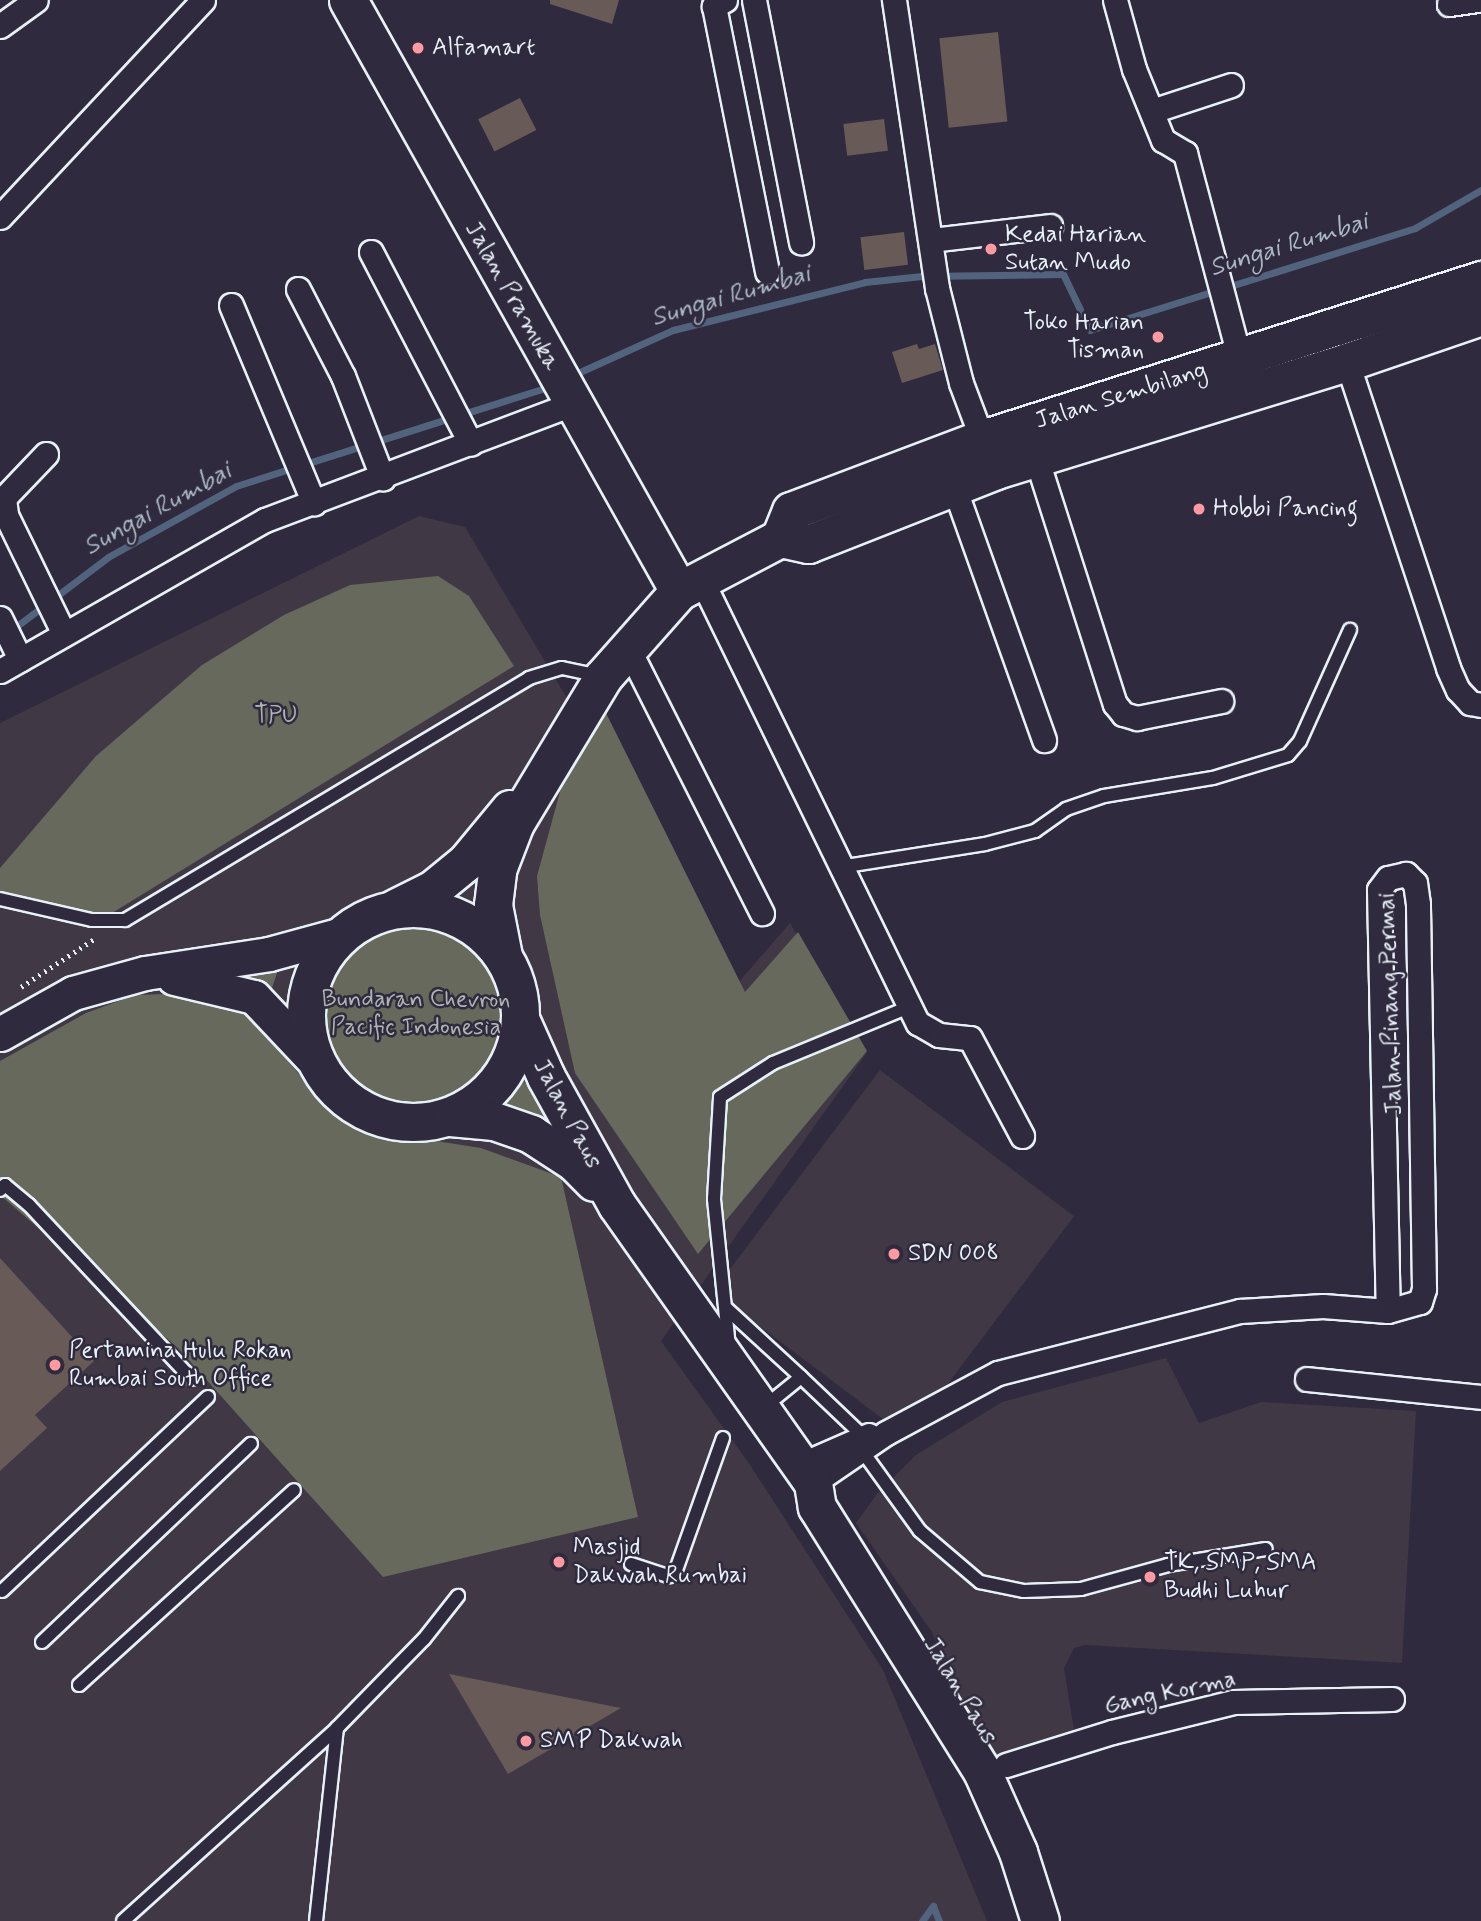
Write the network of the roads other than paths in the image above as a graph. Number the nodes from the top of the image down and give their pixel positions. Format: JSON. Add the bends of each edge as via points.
{"nodes":[{"id":1,"x":36,"y":0,"type":"edge"},
{"id":2,"x":203,"y":0,"type":"edge"},
{"id":3,"x":348,"y":0,"type":"edge"},
{"id":4,"x":725,"y":0,"type":"edge"},
{"id":5,"x":754,"y":0,"type":"edge"},
{"id":6,"x":894,"y":0,"type":"edge"},
{"id":7,"x":1115,"y":0,"type":"edge"},
{"id":8,"x":1476,"y":0,"type":"edge"},
{"id":9,"x":1449,"y":4,"type":"dead end"},
{"id":10,"x":0,"y":26,"type":"edge"},
{"id":11,"x":1231,"y":85,"type":"dead end"},
{"id":12,"x":1152,"y":111,"type":"junction"},
{"id":13,"x":0,"y":217,"type":"edge"},
{"id":14,"x":1050,"y":226,"type":"dead end"},
{"id":15,"x":931,"y":240,"type":"junction"},
{"id":16,"x":801,"y":242,"type":"dead end"},
{"id":17,"x":371,"y":252,"type":"dead end"},
{"id":18,"x":767,"y":272,"type":"dead end"},
{"id":19,"x":1481,"y":280,"type":"edge"},
{"id":20,"x":298,"y":289,"type":"dead end"},
{"id":21,"x":231,"y":305,"type":"dead end"},
{"id":22,"x":1481,"y":316,"type":"edge"},
{"id":23,"x":1240,"y":359,"type":"junction"},
{"id":24,"x":1348,"y":362,"type":"junction"},
{"id":25,"x":575,"y":403,"type":"junction"},
{"id":26,"x":467,"y":435,"type":"junction"},
{"id":27,"x":982,"y":439,"type":"junction"},
{"id":28,"x":46,"y":454,"type":"dead end"},
{"id":29,"x":1036,"y":457,"type":"junction"},
{"id":30,"x":383,"y":479,"type":"junction"},
{"id":31,"x":953,"y":484,"type":"junction"},
{"id":32,"x":314,"y":503,"type":"junction"},
{"id":33,"x":793,"y":531,"type":"junction"},
{"id":34,"x":690,"y":585,"type":"junction"},
{"id":35,"x":1350,"y":630,"type":"dead end"},
{"id":36,"x":64,"y":634,"type":"junction"},
{"id":37,"x":7,"y":643,"type":"edge"},
{"id":38,"x":629,"y":650,"type":"junction"},
{"id":39,"x":603,"y":677,"type":"junction"},
{"id":40,"x":1221,"y":701,"type":"dead end"},
{"id":41,"x":1481,"y":705,"type":"edge"},
{"id":42,"x":1044,"y":740,"type":"dead end"},
{"id":43,"x":554,"y":757,"type":"junction"},
{"id":44,"x":840,"y":867,"type":"junction"},
{"id":45,"x":0,"y":899,"type":"edge"},
{"id":46,"x":396,"y":908,"type":"junction"},
{"id":47,"x":762,"y":913,"type":"dead end"},
{"id":48,"x":342,"y":934,"type":"junction"},
{"id":49,"x":503,"y":956,"type":"junction"},
{"id":50,"x":145,"y":973,"type":"junction"},
{"id":51,"x":909,"y":1007,"type":"junction"},
{"id":52,"x":520,"y":1021,"type":"junction"},
{"id":53,"x":0,"y":1034,"type":"edge"},
{"id":54,"x":318,"y":1066,"type":"junction"},
{"id":55,"x":1423,"y":1073,"type":"junction"},
{"id":56,"x":1384,"y":1075,"type":"junction"},
{"id":57,"x":450,"y":1117,"type":"junction"},
{"id":58,"x":1022,"y":1136,"type":"dead end"},
{"id":59,"x":2,"y":1185,"type":"edge"},
{"id":60,"x":617,"y":1205,"type":"junction"},
{"id":61,"x":727,"y":1309,"type":"junction"},
{"id":62,"x":1388,"y":1311,"type":"junction"},
{"id":63,"x":730,"y":1363,"type":"junction"},
{"id":64,"x":801,"y":1377,"type":"junction"},
{"id":65,"x":192,"y":1379,"type":"dead end"},
{"id":66,"x":1307,"y":1379,"type":"dead end"},
{"id":67,"x":208,"y":1397,"type":"dead end"},
{"id":68,"x":1481,"y":1397,"type":"edge"},
{"id":69,"x":762,"y":1409,"type":"junction"},
{"id":70,"x":723,"y":1438,"type":"dead end"},
{"id":71,"x":871,"y":1441,"type":"junction"},
{"id":72,"x":251,"y":1444,"type":"dead end"},
{"id":73,"x":809,"y":1479,"type":"junction"},
{"id":74,"x":294,"y":1490,"type":"dead end"},
{"id":75,"x":1266,"y":1549,"type":"dead end"},
{"id":76,"x":631,"y":1564,"type":"dead end"},
{"id":77,"x":2,"y":1591,"type":"dead end"},
{"id":78,"x":458,"y":1596,"type":"dead end"},
{"id":79,"x":42,"y":1642,"type":"dead end"},
{"id":80,"x":79,"y":1685,"type":"dead end"},
{"id":81,"x":1392,"y":1699,"type":"dead end"},
{"id":82,"x":337,"y":1728,"type":"junction"},
{"id":83,"x":1006,"y":1765,"type":"junction"},
{"id":84,"x":123,"y":1921,"type":"edge"},
{"id":85,"x":316,"y":1921,"type":"edge"},
{"id":86,"x":1040,"y":1921,"type":"edge"},
{"id":87,"x":1060,"y":1921,"type":"edge"}],
"edges":[{"from":1,"to":10,"type":"street"},
{"from":2,"to":13,"type":"street"},
{"from":3,"to":25,"type":"main road","name":"Jalan Pramuka"},
{"from":4,"to":18,"type":"street","via":[[714,6]]},
{"from":5,"to":16,"type":"street"},
{"from":6,"to":15,"type":"street"},
{"from":7,"to":12,"type":"street","via":[[1134,69]]},
{"from":8,"to":9,"type":"street"},
{"from":11,"to":12,"type":"street"},
{"from":12,"to":23,"type":"street","via":[[1167,147],[1185,153]]},
{"from":14,"to":15,"type":"street"},
{"from":15,"to":27,"type":"street","via":[[961,383]]},
{"from":17,"to":26,"type":"street"},
{"from":19,"to":23,"type":"main road","name":"Jalan Sembilang"},
{"from":20,"to":30,"type":"street","via":[[343,376]]},
{"from":21,"to":32,"type":"street"},
{"from":22,"to":24,"type":"main road","name":"Jalan Sembilang"},
{"from":23,"to":27,"type":"main road","name":"Jalan Sembilang"},
{"from":24,"to":29,"type":"main road","name":"Jalan Sembilang"},
{"from":24,"to":41,"type":"street","via":[[1448,668],[1458,690],[1470,703]]},
{"from":25,"to":26,"type":"street"},
{"from":25,"to":34,"type":"main road","name":"Jalan Pramuka"},
{"from":26,"to":30,"type":"street"},
{"from":27,"to":33,"type":"main road","name":"Jalan Sembilang"},
{"from":28,"to":36,"type":"street","via":[[4,498],[6,515]]},
{"from":29,"to":31,"type":"main road","name":"Jalan Sembilang"},
{"from":29,"to":40,"type":"street","via":[[1115,704],[1137,718]]},
{"from":30,"to":32,"type":"street"},
{"from":31,"to":33,"type":"main road","name":"Jalan Sembilang"},
{"from":31,"to":42,"type":"street"},
{"from":32,"to":36,"type":"street","via":[[265,520]]},
{"from":33,"to":34,"type":"main road","name":"Jalan Sembilang"},
{"from":34,"to":38,"type":"main road","name":"Jalan Sembilang"},
{"from":34,"to":44,"type":"street"},
{"from":35,"to":44,"type":"lane","via":[[1300,741],[1288,755],[1213,778],[1104,796],[1066,810],[1035,831],[985,844]]},
{"from":36,"to":37,"type":"street"},
{"from":38,"to":39,"type":"main road","name":"Jalan Sembilang"},
{"from":38,"to":47,"type":"street"},
{"from":39,"to":43,"type":"main road","name":"Jalan Sembilang"},
{"from":39,"to":45,"type":"lane","via":[[562,668],[528,678],[125,919],[92,920]]},
{"from":43,"to":46,"type":"main road","name":"Jalan Sembilang","via":[[466,862],[433,889]]},
{"from":43,"to":49,"type":"main road","name":"Jalan Sembilang","via":[[515,823],[498,867],[493,905]]},
{"from":44,"to":51,"type":"street"},
{"from":46,"to":48,"type":"main road","via":[[369,916]]},
{"from":46,"to":49,"type":"main road","via":[[424,907],[454,915],[481,931]]},
{"from":48,"to":50,"type":"street","via":[[269,954]]},
{"from":48,"to":54,"type":"main road","via":[[322,957],[310,985],[306,1013]]},
{"from":49,"to":52,"type":"main road","via":[[517,986]]},
{"from":50,"to":53,"type":"street","via":[[73,993]]},
{"from":50,"to":54,"type":"street","via":[[222,986],[254,997]]},
{"from":51,"to":58,"type":"street","via":[[930,1032],[970,1038]]},
{"from":51,"to":61,"type":"lane","via":[[773,1063],[720,1097],[714,1199]]},
{"from":52,"to":57,"type":"main road","via":[[514,1054],[498,1082]]},
{"from":52,"to":60,"type":"main road","name":"Jalan Paus","via":[[545,1077]]},
{"from":54,"to":57,"type":"main road","via":[[334,1088],[373,1116],[424,1123]]},
{"from":55,"to":56,"type":"street"},
{"from":55,"to":56,"type":"street","name":"Jalan Pinang Permai","via":[[1418,904],[1415,883],[1406,874],[1388,878],[1380,890]]},
{"from":55,"to":62,"type":"street","name":"Jalan Pinang Permai","via":[[1424,1289],[1414,1307]]},
{"from":56,"to":62,"type":"street","name":"Jalan Pinang Permai"},
{"from":57,"to":60,"type":"main road","name":"Jalan Paus","via":[[494,1121],[531,1134],[574,1163]]},
{"from":59,"to":65,"type":"lane"},
{"from":60,"to":63,"type":"main road","name":"Jalan Paus"},
{"from":61,"to":63,"type":"lane"},
{"from":61,"to":64,"type":"lane"},
{"from":62,"to":71,"type":"street","name":"Jalan Pinang Permai","via":[[1323,1306],[1240,1311],[998,1373]]},
{"from":63,"to":69,"type":"main road","name":"Jalan Paus"},
{"from":64,"to":69,"type":"lane"},
{"from":64,"to":71,"type":"lane"},
{"from":66,"to":68,"type":"street"},
{"from":67,"to":77,"type":"lane"},
{"from":69,"to":73,"type":"main road","name":"Jalan Paus"},
{"from":70,"to":76,"type":"lane","via":[[676,1570],[669,1576]]},
{"from":71,"to":73,"type":"street","name":"Jalan Pinang Permai"},
{"from":71,"to":75,"type":"lane","via":[[920,1531],[980,1582],[1024,1591],[1081,1588],[1168,1565]]},
{"from":72,"to":79,"type":"lane"},
{"from":73,"to":83,"type":"main road","name":"Jalan Paus","via":[[832,1497],[862,1540]]},
{"from":73,"to":86,"type":"main road","name":"Jalan Paus","via":[[817,1507],[982,1771],[1018,1852]]},
{"from":74,"to":80,"type":"lane"},
{"from":78,"to":82,"type":"lane","via":[[424,1639]]},
{"from":81,"to":83,"type":"street","name":"Gang Korma","via":[[1233,1703],[1112,1732]]},
{"from":82,"to":84,"type":"lane"},
{"from":82,"to":85,"type":"lane"},
{"from":83,"to":87,"type":"main road","name":"Jalan Paus"}]}
